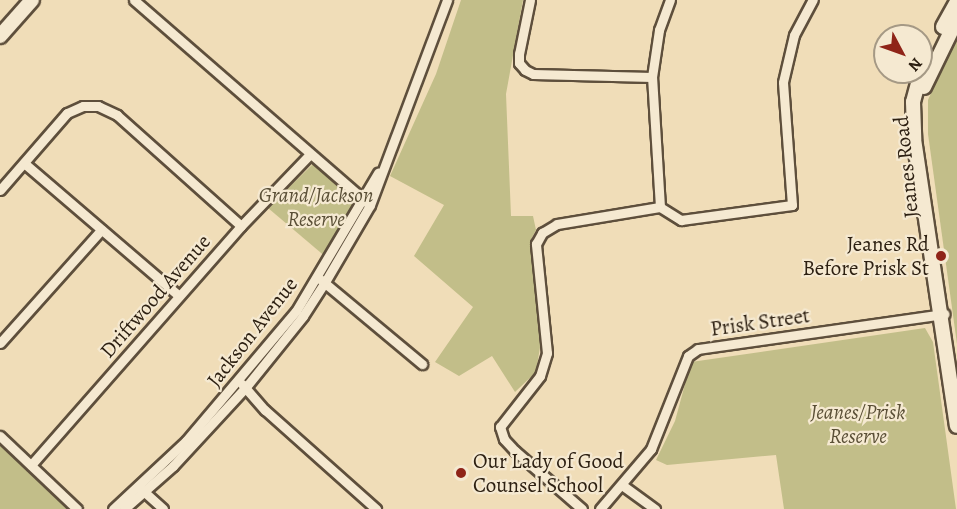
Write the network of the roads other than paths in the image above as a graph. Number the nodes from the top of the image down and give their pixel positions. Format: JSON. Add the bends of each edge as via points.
{"nodes":[{"id":1,"x":32,"y":0,"type":"edge"},
{"id":2,"x":134,"y":0,"type":"edge"},
{"id":3,"x":447,"y":0,"type":"edge"},
{"id":4,"x":530,"y":0,"type":"edge"},
{"id":5,"x":670,"y":0,"type":"edge"},
{"id":6,"x":813,"y":0,"type":"edge"},
{"id":7,"x":957,"y":2,"type":"edge"},
{"id":8,"x":957,"y":19,"type":"edge"},
{"id":9,"x":0,"y":36,"type":"edge"},
{"id":10,"x":933,"y":49,"type":"edge"},
{"id":11,"x":651,"y":77,"type":"junction"},
{"id":12,"x":918,"y":84,"type":"edge"},
{"id":13,"x":390,"y":153,"type":"junction"},
{"id":14,"x":309,"y":155,"type":"junction"},
{"id":15,"x":24,"y":163,"type":"junction"},
{"id":16,"x":0,"y":190,"type":"edge"},
{"id":17,"x":362,"y":198,"type":"junction"},
{"id":18,"x":370,"y":206,"type":"junction"},
{"id":19,"x":660,"y":207,"type":"junction"},
{"id":20,"x":241,"y":226,"type":"junction"},
{"id":21,"x":101,"y":230,"type":"junction"},
{"id":22,"x":321,"y":279,"type":"junction"},
{"id":23,"x":179,"y":296,"type":"junction"},
{"id":24,"x":942,"y":315,"type":"junction"},
{"id":25,"x":0,"y":343,"type":"edge"},
{"id":26,"x":422,"y":364,"type":"dead end"},
{"id":27,"x":243,"y":384,"type":"junction"},
{"id":28,"x":235,"y":392,"type":"junction"},
{"id":29,"x":265,"y":410,"type":"junction"},
{"id":30,"x":957,"y":426,"type":"edge"},
{"id":31,"x":0,"y":436,"type":"edge"},
{"id":32,"x":31,"y":465,"type":"junction"},
{"id":33,"x":622,"y":485,"type":"junction"},
{"id":34,"x":141,"y":490,"type":"junction"},
{"id":35,"x":77,"y":509,"type":"edge"},
{"id":36,"x":112,"y":509,"type":"edge"},
{"id":37,"x":124,"y":509,"type":"edge"},
{"id":38,"x":163,"y":509,"type":"edge"},
{"id":39,"x":376,"y":509,"type":"edge"},
{"id":40,"x":582,"y":509,"type":"edge"},
{"id":41,"x":600,"y":509,"type":"edge"},
{"id":42,"x":655,"y":509,"type":"edge"}],
"edges":[{"from":1,"to":9,"type":"main road"},
{"from":2,"to":14,"type":"street"},
{"from":3,"to":13,"type":"street","name":"Jackson Avenue"},
{"from":4,"to":11,"type":"street","via":[[519,54],[519,63],[525,70],[533,74]]},
{"from":5,"to":11,"type":"street","via":[[659,30]]},
{"from":6,"to":19,"type":"street","via":[[794,34],[783,82],[792,205],[681,220]]},
{"from":7,"to":10,"type":"main road","name":"Jeanes Road"},
{"from":8,"to":24,"type":"main road","name":"Jeanes Road","via":[[925,84],[920,113]]},
{"from":11,"to":19,"type":"street"},
{"from":12,"to":24,"type":"main road","name":"Jeanes Road","via":[[913,128]]},
{"from":13,"to":17,"type":"street","name":"Jackson Avenue"},
{"from":13,"to":18,"type":"street","name":"Jackson Avenue"},
{"from":14,"to":17,"type":"street"},
{"from":14,"to":20,"type":"street","name":"Driftwood Avenue"},
{"from":15,"to":16,"type":"street"},
{"from":15,"to":20,"type":"street","via":[[67,113],[83,106],[98,106],[117,115]]},
{"from":15,"to":21,"type":"street"},
{"from":17,"to":18,"type":"street"},
{"from":17,"to":22,"type":"street","name":"Jackson Avenue"},
{"from":18,"to":22,"type":"street","name":"Jackson Avenue"},
{"from":19,"to":40,"type":"street","via":[[557,224],[542,232],[536,244],[547,353],[540,375],[500,427],[515,451]]},
{"from":20,"to":23,"type":"street","name":"Driftwood Avenue"},
{"from":21,"to":23,"type":"street"},
{"from":21,"to":25,"type":"street"},
{"from":22,"to":26,"type":"street"},
{"from":22,"to":27,"type":"street","name":"Jackson Avenue","via":[[303,316]]},
{"from":23,"to":32,"type":"street","name":"Driftwood Avenue"},
{"from":24,"to":30,"type":"main road","name":"Jeanes Road"},
{"from":24,"to":33,"type":"street","name":"Prisk Street","via":[[698,349],[684,364],[670,409],[651,449]]},
{"from":27,"to":28,"type":"street","name":"Jackson Avenue"},
{"from":27,"to":29,"type":"street"},
{"from":28,"to":29,"type":"street"},
{"from":28,"to":34,"type":"street","name":"Jackson Avenue"},
{"from":29,"to":39,"type":"street"},
{"from":31,"to":32,"type":"street"},
{"from":32,"to":35,"type":"street"},
{"from":33,"to":41,"type":"street","name":"Prisk Street"},
{"from":33,"to":42,"type":"street"},
{"from":34,"to":36,"type":"street","name":"Jackson Avenue"},
{"from":34,"to":37,"type":"street","name":"Jackson Avenue"},
{"from":34,"to":38,"type":"street"}]}
